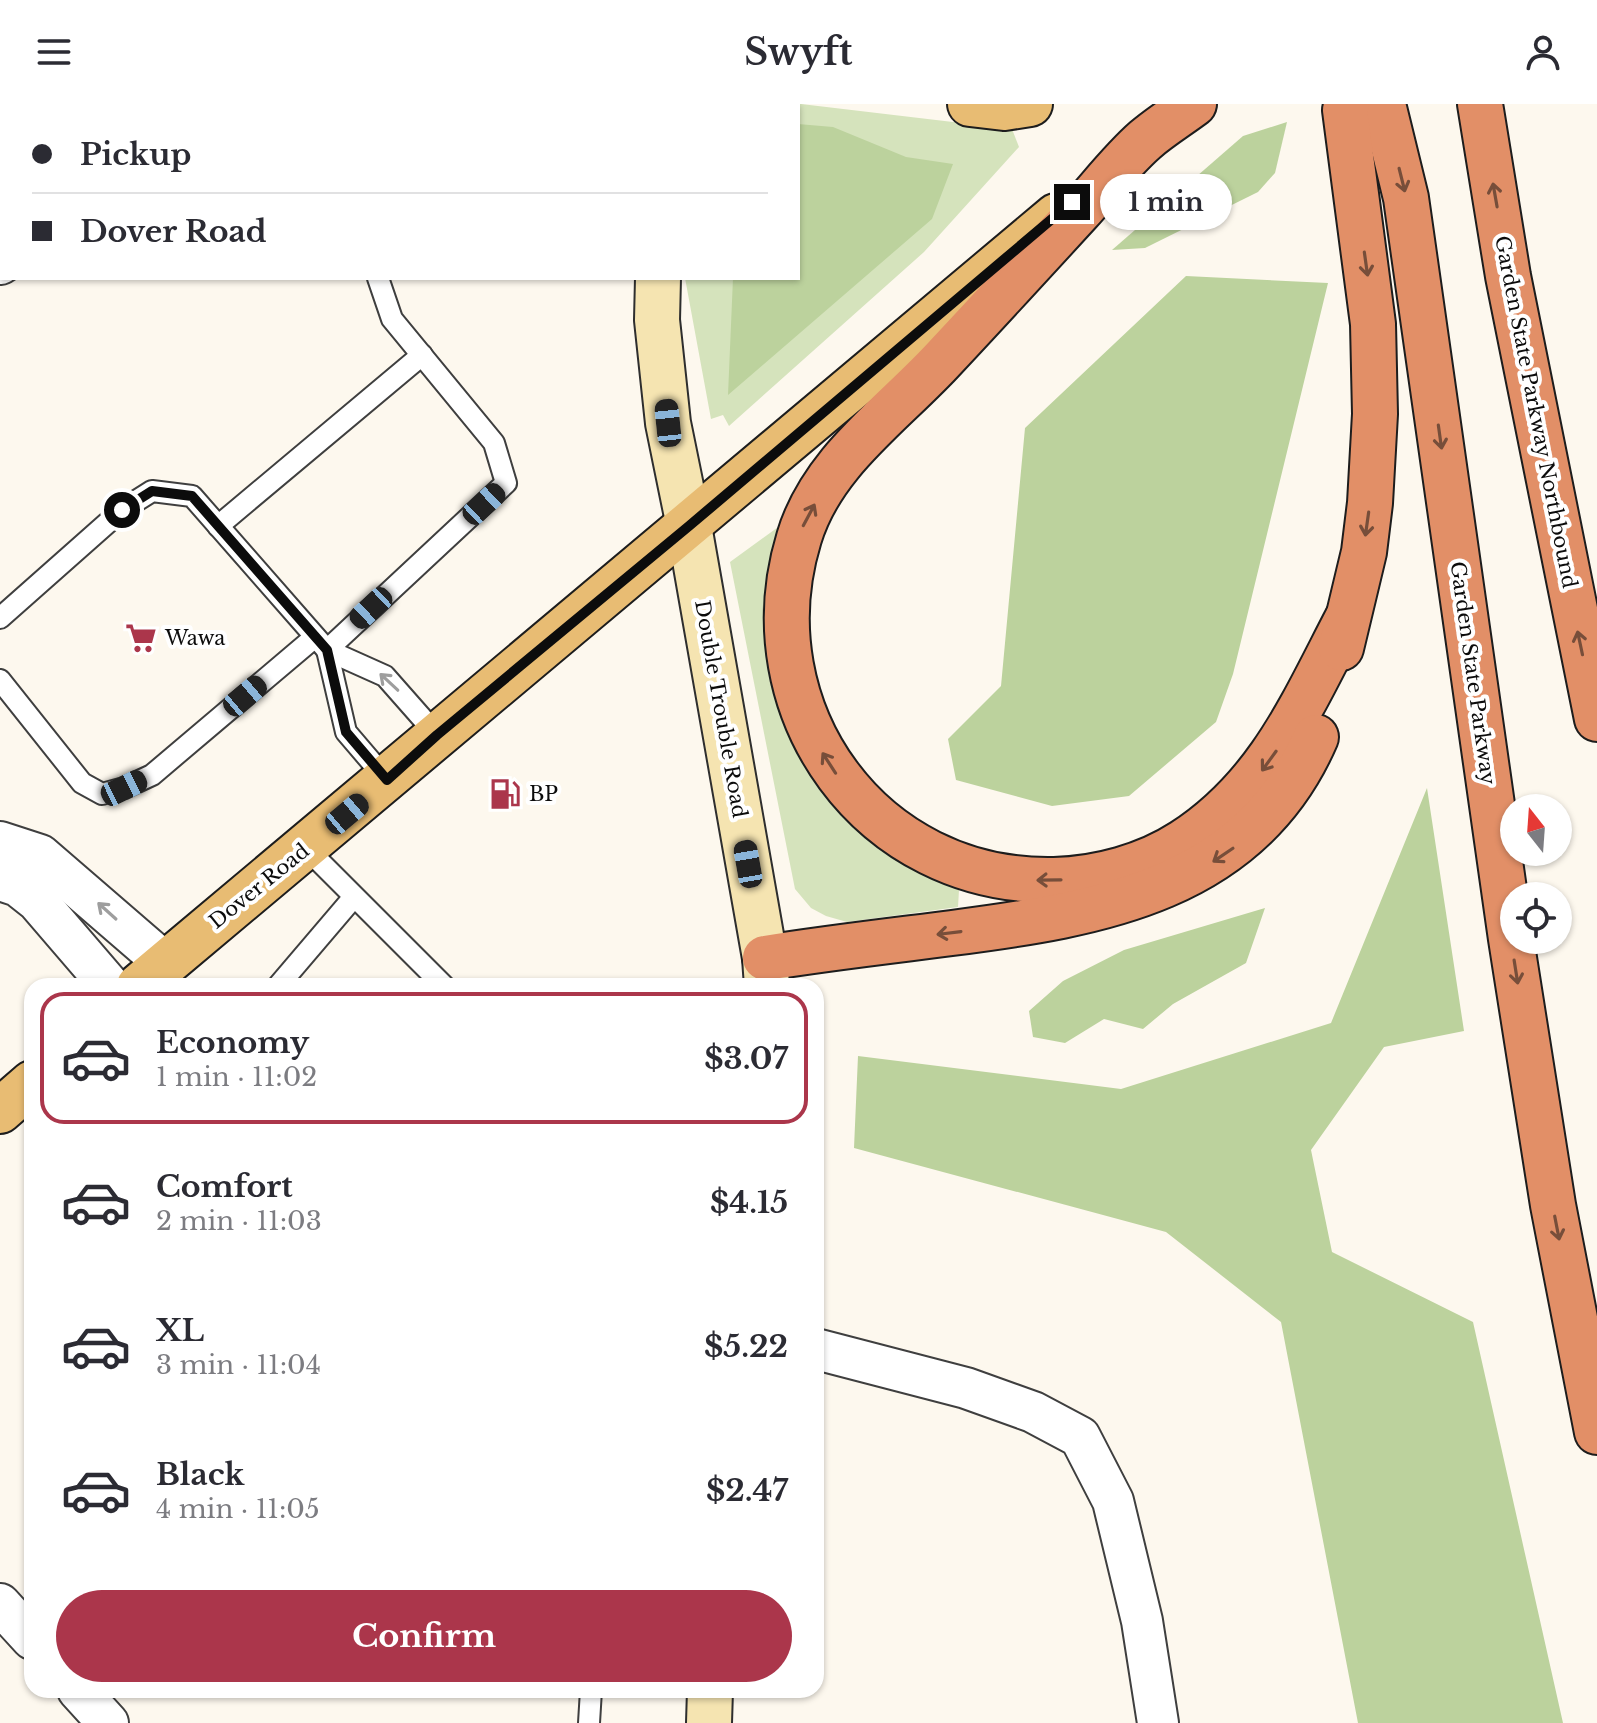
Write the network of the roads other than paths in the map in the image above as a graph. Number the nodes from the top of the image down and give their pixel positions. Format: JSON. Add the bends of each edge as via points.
{"nodes":[{"id":1,"x":970,"y":104,"type":"edge"},
{"id":2,"x":1030,"y":104,"type":"edge"},
{"id":3,"x":1184,"y":104,"type":"edge"},
{"id":4,"x":1194,"y":104,"type":"edge"},
{"id":5,"x":1347,"y":104,"type":"edge"},
{"id":6,"x":1383,"y":104,"type":"edge"},
{"id":7,"x":1480,"y":104,"type":"edge"},
{"id":8,"x":1144,"y":141,"type":"junction"},
{"id":9,"x":379,"y":280,"type":"edge"},
{"id":10,"x":658,"y":280,"type":"edge"},
{"id":11,"x":422,"y":355,"type":"junction"},
{"id":12,"x":218,"y":526,"type":"junction"},
{"id":13,"x":689,"y":526,"type":"junction"},
{"id":14,"x":0,"y":618,"type":"edge"},
{"id":15,"x":1347,"y":619,"type":"junction"},
{"id":16,"x":321,"y":644,"type":"junction"},
{"id":17,"x":0,"y":680,"type":"edge"},
{"id":18,"x":1597,"y":719,"type":"edge"},
{"id":19,"x":437,"y":735,"type":"junction"},
{"id":20,"x":387,"y":780,"type":"junction"},
{"id":21,"x":0,"y":842,"type":"edge"},
{"id":22,"x":306,"y":848,"type":"junction"},
{"id":23,"x":0,"y":880,"type":"edge"},
{"id":24,"x":353,"y":898,"type":"junction"},
{"id":25,"x":766,"y":972,"type":"edge"},
{"id":26,"x":152,"y":974,"type":"edge"},
{"id":27,"x":103,"y":978,"type":"edge"},
{"id":28,"x":285,"y":978,"type":"edge"},
{"id":29,"x":436,"y":978,"type":"edge"},
{"id":30,"x":24,"y":1090,"type":"edge"},
{"id":31,"x":0,"y":1111,"type":"edge"},
{"id":32,"x":824,"y":1351,"type":"edge"},
{"id":33,"x":1597,"y":1432,"type":"edge"},
{"id":34,"x":0,"y":1604,"type":"edge"},
{"id":35,"x":24,"y":1630,"type":"edge"},
{"id":36,"x":85,"y":1698,"type":"edge"},
{"id":37,"x":591,"y":1698,"type":"edge"},
{"id":38,"x":710,"y":1698,"type":"edge"},
{"id":39,"x":108,"y":1723,"type":"edge"},
{"id":40,"x":589,"y":1723,"type":"edge"},
{"id":41,"x":709,"y":1723,"type":"edge"},
{"id":42,"x":1158,"y":1723,"type":"edge"}],
"edges":[{"from":1,"to":2,"type":"main road"},
{"from":3,"to":8,"type":"main road","name":"Dover Road"},
{"from":4,"to":8,"type":"highway"},
{"from":5,"to":15,"type":"highway","one_way":true,"via":[[1373,324],[1375,414],[1364,552]]},
{"from":6,"to":33,"type":"highway","name":"Garden State Parkway","one_way":true,"via":[[1406,198],[1511,939],[1553,1205]]},
{"from":18,"to":7,"type":"highway","name":"Garden State Parkway Northbound","one_way":true,"via":[[1508,276]]},
{"from":8,"to":13,"type":"main road","name":"Dover Road"},
{"from":15,"to":8,"type":"highway","one_way":true,"via":[[1278,749],[1234,802],[1181,844],[1095,876],[1009,878],[930,853],[878,819],[834,772],[815,739],[798,698],[787,627],[791,576],[806,518],[849,453],[938,366]]},
{"from":9,"to":11,"type":"lane","via":[[392,319]]},
{"from":10,"to":13,"type":"main road","name":"Double Trouble Road","via":[[668,423]]},
{"from":11,"to":12,"type":"lane"},
{"from":11,"to":16,"type":"lane","via":[[494,443],[506,483]]},
{"from":12,"to":14,"type":"lane","via":[[192,496],[152,491],[122,510]]},
{"from":12,"to":16,"type":"lane"},
{"from":13,"to":19,"type":"main road","name":"Dover Road"},
{"from":13,"to":25,"type":"main road","name":"Double Trouble Road"},
{"from":15,"to":25,"type":"highway","one_way":true,"via":[[1328,707],[1303,763],[1256,828],[1207,865],[1153,892],[1053,919]]},
{"from":16,"to":17,"type":"lane","via":[[152,775],[102,794],[82,783]]},
{"from":19,"to":16,"type":"lane","one_way":true,"via":[[385,676]]},
{"from":16,"to":20,"type":"lane","via":[[346,732]]},
{"from":19,"to":20,"type":"main road","name":"Dover Road"},
{"from":20,"to":22,"type":"main road","name":"Dover Road"},
{"from":26,"to":21,"type":"street","one_way":true,"via":[[40,855]]},
{"from":22,"to":24,"type":"lane"},
{"from":22,"to":26,"type":"main road","name":"Dover Road"},
{"from":23,"to":27,"type":"street","via":[[37,901]]},
{"from":24,"to":28,"type":"lane"},
{"from":24,"to":29,"type":"lane"},
{"from":30,"to":31,"type":"main road"},
{"from":32,"to":42,"type":"street","via":[[966,1388],[1033,1412],[1080,1437],[1113,1501],[1142,1621]]},
{"from":34,"to":35,"type":"street"},
{"from":36,"to":39,"type":"street"},
{"from":37,"to":40,"type":"lane"},
{"from":38,"to":41,"type":"main road"}]}
